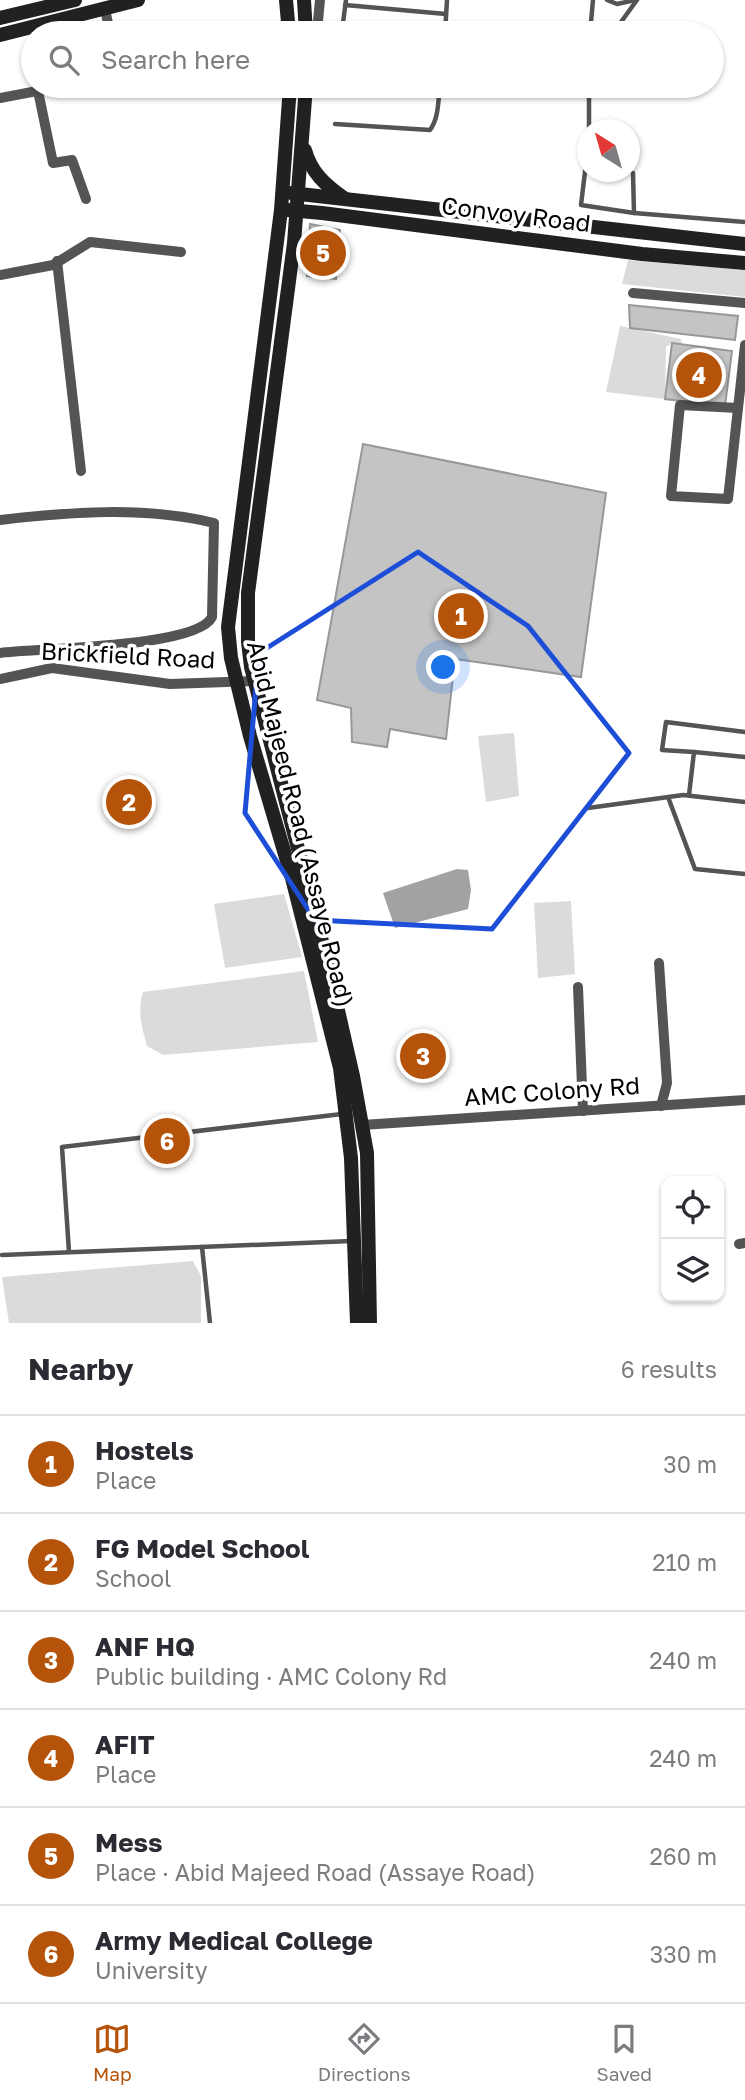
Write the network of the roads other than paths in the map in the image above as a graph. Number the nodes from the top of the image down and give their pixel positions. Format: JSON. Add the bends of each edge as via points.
{"nodes":[{"id":1,"x":75,"y":0,"type":"edge"},
{"id":2,"x":138,"y":0,"type":"edge"},
{"id":3,"x":304,"y":0,"type":"edge"},
{"id":4,"x":320,"y":0,"type":"edge"},
{"id":5,"x":447,"y":0,"type":"edge"},
{"id":6,"x":593,"y":0,"type":"edge"},
{"id":7,"x":607,"y":0,"type":"edge"},
{"id":8,"x":636,"y":0,"type":"edge"},
{"id":9,"x":285,"y":3,"type":"edge"},
{"id":10,"x":345,"y":3,"type":"edge"},
{"id":11,"x":104,"y":9,"type":"junction"},
{"id":12,"x":446,"y":14,"type":"junction"},
{"id":13,"x":0,"y":18,"type":"edge"},
{"id":14,"x":56,"y":21,"type":"edge"},
{"id":15,"x":107,"y":21,"type":"edge"},
{"id":16,"x":287,"y":21,"type":"edge"},
{"id":17,"x":305,"y":21,"type":"edge"},
{"id":18,"x":318,"y":21,"type":"edge"},
{"id":19,"x":343,"y":21,"type":"edge"},
{"id":20,"x":446,"y":21,"type":"edge"},
{"id":21,"x":591,"y":21,"type":"edge"},
{"id":22,"x":621,"y":21,"type":"edge"},
{"id":23,"x":21,"y":30,"type":"edge"},
{"id":24,"x":0,"y":35,"type":"edge"},
{"id":25,"x":21,"y":94,"type":"edge"},
{"id":26,"x":0,"y":98,"type":"edge"},
{"id":27,"x":39,"y":98,"type":"edge"},
{"id":28,"x":289,"y":98,"type":"edge"},
{"id":29,"x":305,"y":98,"type":"edge"},
{"id":30,"x":439,"y":98,"type":"edge"},
{"id":31,"x":589,"y":98,"type":"edge"},
{"id":32,"x":589,"y":119,"type":"edge"},
{"id":33,"x":335,"y":124,"type":"dead end"},
{"id":34,"x":303,"y":142,"type":"junction"},
{"id":35,"x":583,"y":182,"type":"edge"},
{"id":36,"x":633,"y":182,"type":"edge"},
{"id":37,"x":283,"y":193,"type":"junction"},
{"id":38,"x":299,"y":194,"type":"junction"},
{"id":39,"x":86,"y":199,"type":"dead end"},
{"id":40,"x":347,"y":200,"type":"junction"},
{"id":41,"x":281,"y":210,"type":"junction"},
{"id":42,"x":297,"y":211,"type":"junction"},
{"id":43,"x":634,"y":213,"type":"junction"},
{"id":44,"x":745,"y":222,"type":"edge"},
{"id":45,"x":745,"y":244,"type":"edge"},
{"id":46,"x":181,"y":252,"type":"dead end"},
{"id":47,"x":57,"y":261,"type":"junction"},
{"id":48,"x":745,"y":263,"type":"edge"},
{"id":49,"x":0,"y":275,"type":"edge"},
{"id":50,"x":633,"y":293,"type":"dead end"},
{"id":51,"x":745,"y":303,"type":"edge"},
{"id":52,"x":745,"y":345,"type":"edge"},
{"id":53,"x":738,"y":408,"type":"junction"},
{"id":54,"x":80,"y":471,"type":"dead end"},
{"id":55,"x":0,"y":520,"type":"edge"},
{"id":56,"x":0,"y":653,"type":"edge"},
{"id":57,"x":0,"y":679,"type":"edge"},
{"id":58,"x":255,"y":681,"type":"junction"},
{"id":59,"x":237,"y":682,"type":"junction"},
{"id":60,"x":745,"y":732,"type":"edge"},
{"id":61,"x":694,"y":752,"type":"junction"},
{"id":62,"x":745,"y":757,"type":"edge"},
{"id":63,"x":689,"y":795,"type":"junction"},
{"id":64,"x":668,"y":797,"type":"junction"},
{"id":65,"x":745,"y":802,"type":"edge"},
{"id":66,"x":588,"y":808,"type":"dead end"},
{"id":67,"x":745,"y":874,"type":"edge"},
{"id":68,"x":659,"y":963,"type":"dead end"},
{"id":69,"x":579,"y":987,"type":"dead end"},
{"id":70,"x":745,"y":1100,"type":"edge"},
{"id":71,"x":661,"y":1107,"type":"junction"},
{"id":72,"x":583,"y":1111,"type":"junction"},
{"id":73,"x":346,"y":1114,"type":"junction"},
{"id":74,"x":362,"y":1125,"type":"junction"},
{"id":75,"x":354,"y":1241,"type":"junction"},
{"id":76,"x":202,"y":1247,"type":"junction"},
{"id":77,"x":69,"y":1252,"type":"junction"},
{"id":78,"x":2,"y":1255,"type":"dead end"},
{"id":79,"x":209,"y":1323,"type":"edge"},
{"id":80,"x":357,"y":1323,"type":"edge"},
{"id":81,"x":370,"y":1323,"type":"edge"}],
"edges":[{"from":1,"to":13,"type":"main road"},
{"from":2,"to":11,"type":"main road"},
{"from":3,"to":17,"type":"main road"},
{"from":4,"to":18,"type":"street"},
{"from":5,"to":12,"type":"lane"},
{"from":6,"to":21,"type":"lane"},
{"from":7,"to":8,"type":"lane","via":[[617,4]]},
{"from":8,"to":22,"type":"lane"},
{"from":9,"to":16,"type":"main road"},
{"from":10,"to":12,"type":"lane"},
{"from":10,"to":19,"type":"lane"},
{"from":11,"to":14,"type":"main road"},
{"from":11,"to":15,"type":"street"},
{"from":12,"to":20,"type":"lane"},
{"from":23,"to":24,"type":"main road"},
{"from":25,"to":26,"type":"street"},
{"from":27,"to":39,"type":"street","via":[[53,163],[72,160]]},
{"from":28,"to":37,"type":"main road","name":"Abid Majeed Road (Assaye Road)"},
{"from":29,"to":34,"type":"main road","name":"Abid Majeed Road (Assaye Road)"},
{"from":30,"to":33,"type":"lane","via":[[430,130]]},
{"from":31,"to":32,"type":"lane"},
{"from":34,"to":38,"type":"main road","name":"Abid Majeed Road (Assaye Road)"},
{"from":34,"to":40,"type":"main road","via":[[315,173]]},
{"from":35,"to":43,"type":"lane","via":[[581,205]]},
{"from":36,"to":43,"type":"lane"},
{"from":37,"to":38,"type":"main road","name":"Convoy Road"},
{"from":37,"to":41,"type":"main road","name":"Abid Majeed Road (Assaye Road)"},
{"from":38,"to":40,"type":"main road","name":"Convoy Road"},
{"from":38,"to":42,"type":"main road","name":"Abid Majeed Road (Assaye Road)"},
{"from":40,"to":45,"type":"main road","name":"Convoy Road"},
{"from":41,"to":42,"type":"main road","name":"Convoy Road"},
{"from":41,"to":59,"type":"main road","name":"Abid Majeed Road (Assaye Road)","via":[[228,627]]},
{"from":42,"to":48,"type":"main road","name":"Convoy Road"},
{"from":42,"to":58,"type":"main road","name":"Abid Majeed Road (Assaye Road)","via":[[248,593],[248,642]]},
{"from":43,"to":44,"type":"lane"},
{"from":46,"to":47,"type":"street","via":[[90,242]]},
{"from":47,"to":49,"type":"street"},
{"from":47,"to":54,"type":"street"},
{"from":50,"to":51,"type":"street"},
{"from":52,"to":53,"type":"street"},
{"from":53,"to":53,"type":"street","via":[[728,499],[671,496],[680,405]]},
{"from":55,"to":56,"type":"street","via":[[102,512],[214,523],[212,617],[204,627],[150,641]]},
{"from":57,"to":59,"type":"street","name":"Brickfield Road","via":[[52,668],[170,684]]},
{"from":58,"to":59,"type":"street","name":"Brickfield Road"},
{"from":58,"to":74,"type":"main road","name":"Abid Majeed Road (Assaye Road)","via":[[324,949]]},
{"from":59,"to":73,"type":"main road","name":"Abid Majeed Road (Assaye Road)","via":[[340,1068]]},
{"from":60,"to":61,"type":"lane","via":[[666,722],[662,750]]},
{"from":61,"to":62,"type":"lane"},
{"from":61,"to":63,"type":"lane"},
{"from":63,"to":64,"type":"lane"},
{"from":63,"to":65,"type":"lane"},
{"from":64,"to":66,"type":"lane"},
{"from":64,"to":67,"type":"lane","via":[[695,869]]},
{"from":68,"to":71,"type":"street","via":[[667,1083]]},
{"from":69,"to":72,"type":"street"},
{"from":70,"to":71,"type":"street","name":"AMC Colony Rd"},
{"from":71,"to":72,"type":"street","name":"AMC Colony Rd"},
{"from":72,"to":74,"type":"street","name":"AMC Colony Rd"},
{"from":73,"to":75,"type":"main road","name":"Abid Majeed Road (Assaye Road)"},
{"from":73,"to":77,"type":"lane","via":[[62,1147]]},
{"from":74,"to":81,"type":"main road","name":"Abid Majeed Road (Assaye Road)","via":[[367,1153]]},
{"from":75,"to":76,"type":"lane"},
{"from":75,"to":80,"type":"main road","name":"Abid Majeed Road (Assaye Road)"},
{"from":76,"to":77,"type":"lane"},
{"from":76,"to":79,"type":"lane"},
{"from":77,"to":78,"type":"lane"}]}
